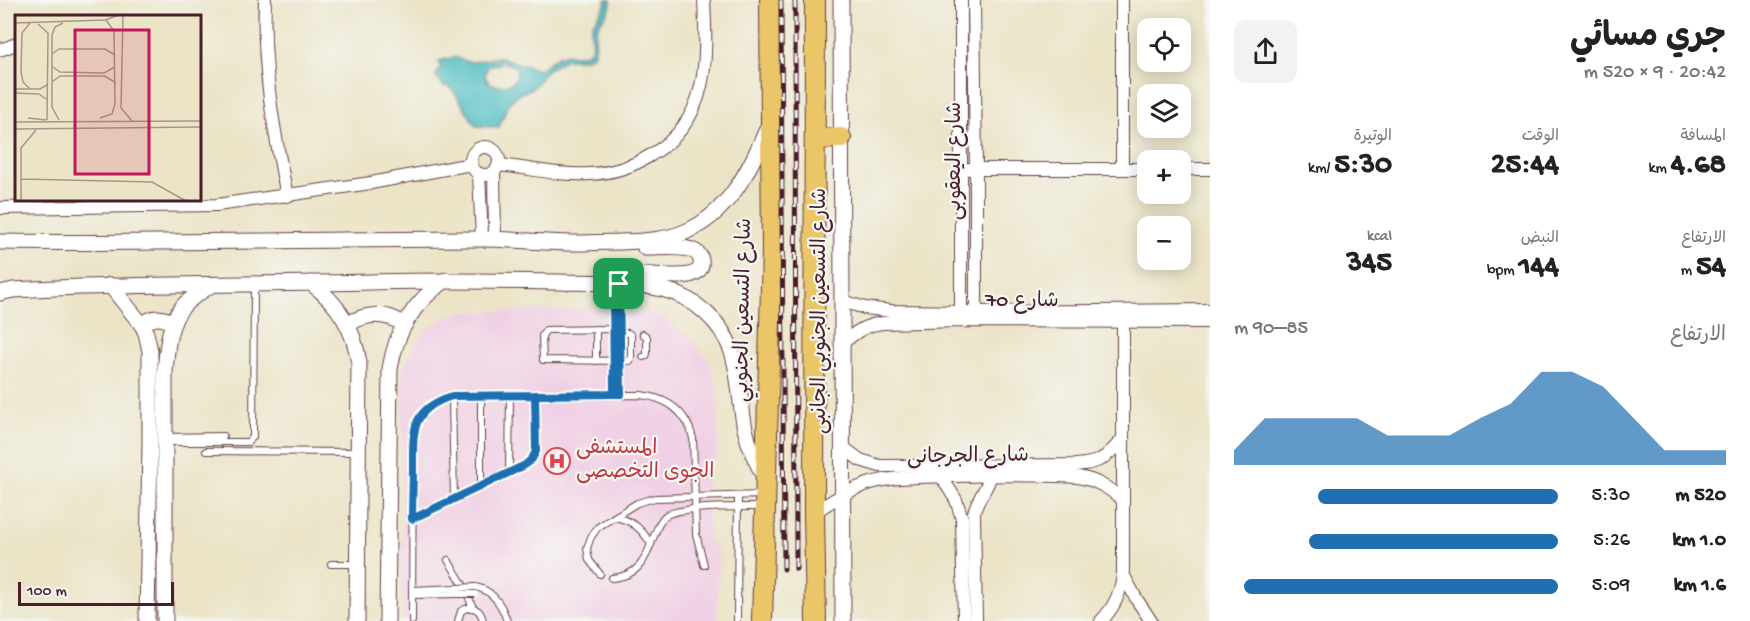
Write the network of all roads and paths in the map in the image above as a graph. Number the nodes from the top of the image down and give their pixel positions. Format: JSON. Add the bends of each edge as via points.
{"nodes":[{"id":1,"x":265,"y":0,"type":"edge"},
{"id":2,"x":704,"y":0,"type":"edge"},
{"id":3,"x":770,"y":0,"type":"edge"},
{"id":4,"x":815,"y":0,"type":"edge"},
{"id":5,"x":841,"y":0,"type":"edge"},
{"id":6,"x":961,"y":0,"type":"edge"},
{"id":7,"x":974,"y":0,"type":"edge"},
{"id":8,"x":1122,"y":0,"type":"edge"},
{"id":9,"x":15,"y":44,"type":"edge"},
{"id":10,"x":0,"y":50,"type":"edge"},
{"id":11,"x":770,"y":122,"type":"junction"},
{"id":12,"x":841,"y":138,"type":"junction"},
{"id":13,"x":816,"y":139,"type":"junction"},
{"id":14,"x":475,"y":169,"type":"junction"},
{"id":15,"x":496,"y":169,"type":"junction"},
{"id":16,"x":962,"y":169,"type":"junction"},
{"id":17,"x":976,"y":169,"type":"junction"},
{"id":18,"x":1122,"y":169,"type":"junction"},
{"id":19,"x":1137,"y":169,"type":"edge"},
{"id":20,"x":1191,"y":169,"type":"edge"},
{"id":21,"x":1210,"y":169,"type":"edge"},
{"id":22,"x":287,"y":196,"type":"junction"},
{"id":23,"x":0,"y":208,"type":"edge"},
{"id":24,"x":489,"y":239,"type":"junction"},
{"id":25,"x":0,"y":242,"type":"edge"},
{"id":26,"x":627,"y":242,"type":"junction"},
{"id":27,"x":446,"y":280,"type":"junction"},
{"id":28,"x":311,"y":283,"type":"junction"},
{"id":29,"x":254,"y":284,"type":"junction"},
{"id":30,"x":621,"y":284,"type":"junction"},
{"id":31,"x":110,"y":285,"type":"junction"},
{"id":32,"x":211,"y":285,"type":"junction"},
{"id":33,"x":0,"y":293,"type":"edge"},
{"id":34,"x":842,"y":302,"type":"junction"},
{"id":35,"x":1210,"y":310,"type":"edge"},
{"id":36,"x":1123,"y":316,"type":"junction"},
{"id":37,"x":961,"y":317,"type":"junction"},
{"id":38,"x":976,"y":317,"type":"junction"},
{"id":39,"x":1210,"y":322,"type":"edge"},
{"id":40,"x":173,"y":323,"type":"junction"},
{"id":41,"x":348,"y":324,"type":"junction"},
{"id":42,"x":403,"y":324,"type":"junction"},
{"id":43,"x":142,"y":325,"type":"junction"},
{"id":44,"x":596,"y":329,"type":"junction"},
{"id":45,"x":617,"y":331,"type":"junction"},
{"id":46,"x":643,"y":334,"type":"dead end"},
{"id":47,"x":842,"y":344,"type":"junction"},
{"id":48,"x":643,"y":357,"type":"dead end"},
{"id":49,"x":596,"y":361,"type":"junction"},
{"id":50,"x":617,"y":361,"type":"junction"},
{"id":51,"x":617,"y":394,"type":"junction"},
{"id":52,"x":481,"y":395,"type":"junction"},
{"id":53,"x":510,"y":395,"type":"junction"},
{"id":54,"x":535,"y":395,"type":"junction"},
{"id":55,"x":452,"y":396,"type":"junction"},
{"id":56,"x":223,"y":436,"type":"dead end"},
{"id":57,"x":1123,"y":439,"type":"junction"},
{"id":58,"x":160,"y":440,"type":"junction"},
{"id":59,"x":843,"y":447,"type":"junction"},
{"id":60,"x":206,"y":451,"type":"dead end"},
{"id":61,"x":359,"y":452,"type":"junction"},
{"id":62,"x":509,"y":471,"type":"junction"},
{"id":63,"x":991,"y":471,"type":"junction"},
{"id":64,"x":941,"y":476,"type":"junction"},
{"id":65,"x":481,"y":485,"type":"junction"},
{"id":66,"x":765,"y":494,"type":"junction"},
{"id":67,"x":843,"y":494,"type":"junction"},
{"id":68,"x":738,"y":496,"type":"junction"},
{"id":69,"x":694,"y":497,"type":"junction"},
{"id":70,"x":454,"y":499,"type":"junction"},
{"id":71,"x":1123,"y":500,"type":"junction"},
{"id":72,"x":738,"y":507,"type":"junction"},
{"id":73,"x":695,"y":509,"type":"junction"},
{"id":74,"x":814,"y":513,"type":"junction"},
{"id":75,"x":614,"y":517,"type":"junction"},
{"id":76,"x":412,"y":519,"type":"junction"},
{"id":77,"x":651,"y":544,"type":"junction"},
{"id":78,"x":448,"y":560,"type":"dead end"},
{"id":79,"x":332,"y":564,"type":"dead end"},
{"id":80,"x":358,"y":564,"type":"junction"},
{"id":81,"x":704,"y":566,"type":"dead end"},
{"id":82,"x":600,"y":574,"type":"dead end"},
{"id":83,"x":1123,"y":574,"type":"junction"},
{"id":84,"x":612,"y":578,"type":"dead end"},
{"id":85,"x":412,"y":593,"type":"junction"},
{"id":86,"x":473,"y":608,"type":"junction"},
{"id":87,"x":147,"y":621,"type":"edge"},
{"id":88,"x":165,"y":621,"type":"edge"},
{"id":89,"x":357,"y":621,"type":"edge"},
{"id":90,"x":387,"y":621,"type":"edge"},
{"id":91,"x":412,"y":621,"type":"edge"},
{"id":92,"x":458,"y":621,"type":"edge"},
{"id":93,"x":483,"y":621,"type":"edge"},
{"id":94,"x":507,"y":621,"type":"edge"},
{"id":95,"x":737,"y":621,"type":"edge"},
{"id":96,"x":762,"y":621,"type":"edge"},
{"id":97,"x":816,"y":621,"type":"edge"},
{"id":98,"x":843,"y":621,"type":"edge"},
{"id":99,"x":964,"y":621,"type":"edge"},
{"id":100,"x":976,"y":621,"type":"edge"},
{"id":101,"x":1101,"y":621,"type":"edge"},
{"id":102,"x":1151,"y":621,"type":"edge"}],
"edges":[{"from":1,"to":22,"type":"street","via":[[271,115]]},
{"from":2,"to":15,"type":"street","via":[[705,70],[696,107],[682,130],[661,150],[616,171],[592,174]]},
{"from":3,"to":11,"type":"highway","name":"شارع التسعين الجنوبي"},
{"from":4,"to":13,"type":"highway"},
{"from":5,"to":12,"type":"street","name":"شارع التسعين الجنوبي الجانبى"},
{"from":6,"to":16,"type":"street","name":"شارع اليعقوبى"},
{"from":7,"to":17,"type":"street","name":"شارع اليعقوبى"},
{"from":8,"to":18,"type":"street"},
{"from":9,"to":10,"type":"street"},
{"from":11,"to":26,"type":"street","via":[[748,171],[715,213],[686,232]]},
{"from":11,"to":66,"type":"highway","name":"شارع التسعين الجنوبي","via":[[771,274]]},
{"from":12,"to":13,"type":"highway"},
{"from":12,"to":34,"type":"street","name":"شارع التسعين الجنوبي الجانبى"},
{"from":13,"to":74,"type":"highway"},
{"from":14,"to":15,"type":"street","via":[[489,175]]},
{"from":14,"to":15,"type":"street","via":[[471,158],[485,147],[499,158]]},
{"from":14,"to":22,"type":"street"},
{"from":14,"to":24,"type":"street"},
{"from":15,"to":24,"type":"street"},
{"from":16,"to":17,"type":"street"},
{"from":16,"to":37,"type":"street","name":"شارع اليعقوبى"},
{"from":17,"to":18,"type":"street"},
{"from":17,"to":38,"type":"street","name":"شارع اليعقوبى"},
{"from":18,"to":19,"type":"street"},
{"from":20,"to":21,"type":"street"},
{"from":22,"to":23,"type":"street","via":[[201,207]]},
{"from":24,"to":25,"type":"street"},
{"from":24,"to":26,"type":"street"},
{"from":26,"to":30,"type":"street","via":[[646,248],[690,249],[701,260],[697,272],[690,276],[643,275]]},
{"from":27,"to":28,"type":"street"},
{"from":27,"to":30,"type":"street"},
{"from":27,"to":42,"type":"street","via":[[425,296]]},
{"from":28,"to":29,"type":"street"},
{"from":28,"to":41,"type":"street","via":[[332,301]]},
{"from":29,"to":32,"type":"street"},
{"from":29,"to":58,"type":"lane","via":[[253,438],[248,442]]},
{"from":30,"to":45,"type":"lane"},
{"from":30,"to":66,"type":"street","via":[[661,289],[685,298],[706,313],[723,333],[736,361],[745,429]]},
{"from":31,"to":32,"type":"street"},
{"from":31,"to":33,"type":"street"},
{"from":31,"to":43,"type":"street"},
{"from":32,"to":40,"type":"street","via":[[186,303]]},
{"from":34,"to":37,"type":"street","name":"شارع 70","via":[[865,308]]},
{"from":34,"to":47,"type":"street","name":"شارع التسعين الجنوبي الجانبى"},
{"from":35,"to":36,"type":"street","name":"شارع 70"},
{"from":36,"to":38,"type":"street","name":"شارع 70"},
{"from":36,"to":39,"type":"street","name":"شارع 70"},
{"from":36,"to":57,"type":"street"},
{"from":37,"to":38,"type":"street","name":"شارع 70"},
{"from":37,"to":47,"type":"street","name":"شارع 70","via":[[871,324]]},
{"from":40,"to":43,"type":"street","via":[[157,318]]},
{"from":40,"to":58,"type":"street"},
{"from":41,"to":42,"type":"street","via":[[376,315]]},
{"from":41,"to":61,"type":"street","via":[[359,363]]},
{"from":42,"to":90,"type":"street","via":[[390,369]]},
{"from":43,"to":58,"type":"street","via":[[148,342]]},
{"from":44,"to":45,"type":"lane"},
{"from":44,"to":49,"type":"lane"},
{"from":44,"to":49,"type":"lane","via":[[546,330],[542,336],[542,359],[546,362]]},
{"from":45,"to":50,"type":"lane"},
{"from":45,"to":50,"type":"lane","via":[[633,334],[633,357],[630,361]]},
{"from":46,"to":48,"type":"lane","via":[[647,355]]},
{"from":47,"to":59,"type":"street","name":"شارع التسعين الجنوبي الجانبى"},
{"from":49,"to":50,"type":"lane"},
{"from":50,"to":51,"type":"lane"},
{"from":51,"to":54,"type":"lane"},
{"from":51,"to":69,"type":"lane","via":[[656,397],[683,416],[693,438]]},
{"from":52,"to":53,"type":"lane"},
{"from":52,"to":55,"type":"lane"},
{"from":52,"to":65,"type":"lane"},
{"from":53,"to":54,"type":"lane"},
{"from":53,"to":62,"type":"lane"},
{"from":54,"to":62,"type":"lane","via":[[536,451],[525,465]]},
{"from":55,"to":70,"type":"lane"},
{"from":55,"to":76,"type":"lane","via":[[428,407],[413,432]]},
{"from":56,"to":58,"type":"lane"},
{"from":57,"to":63,"type":"street","name":"شارع الجرجانى","via":[[1103,459],[1091,464]]},
{"from":57,"to":71,"type":"street"},
{"from":58,"to":87,"type":"street"},
{"from":58,"to":88,"type":"street"},
{"from":59,"to":63,"type":"street","name":"شارع الجرجانى","via":[[860,460],[880,466]]},
{"from":59,"to":67,"type":"street","name":"شارع التسعين الجنوبي الجانبى"},
{"from":60,"to":61,"type":"lane"},
{"from":61,"to":80,"type":"street"},
{"from":62,"to":65,"type":"lane"},
{"from":63,"to":64,"type":"street","name":"شارع الجرجانى"},
{"from":63,"to":71,"type":"street","name":"شارع الجرجانى","via":[[1088,479]]},
{"from":63,"to":100,"type":"street","via":[[974,513]]},
{"from":64,"to":67,"type":"street","name":"شارع الجرجانى","via":[[885,480]]},
{"from":64,"to":99,"type":"street","via":[[962,518]]},
{"from":65,"to":70,"type":"lane"},
{"from":66,"to":68,"type":"lane"},
{"from":66,"to":72,"type":"lane"},
{"from":66,"to":96,"type":"highway","name":"شارع التسعين الجنوبي"},
{"from":67,"to":74,"type":"street","name":"شارع الجرجانى"},
{"from":67,"to":98,"type":"street","name":"شارع التسعين الجنوبي الجانبى"},
{"from":68,"to":69,"type":"lane"},
{"from":68,"to":72,"type":"lane"},
{"from":69,"to":73,"type":"lane"},
{"from":69,"to":75,"type":"lane","via":[[648,499]]},
{"from":70,"to":76,"type":"lane"},
{"from":71,"to":83,"type":"street"},
{"from":72,"to":73,"type":"lane"},
{"from":72,"to":95,"type":"lane"},
{"from":73,"to":77,"type":"lane","via":[[664,517]]},
{"from":73,"to":81,"type":"lane","via":[[697,544]]},
{"from":74,"to":97,"type":"highway"},
{"from":75,"to":77,"type":"lane","via":[[636,525]]},
{"from":75,"to":82,"type":"lane","via":[[594,532],[588,542],[589,560]]},
{"from":76,"to":85,"type":"lane"},
{"from":77,"to":84,"type":"lane","via":[[637,568],[626,576]]},
{"from":78,"to":86,"type":"lane"},
{"from":79,"to":80,"type":"lane"},
{"from":80,"to":89,"type":"street"},
{"from":83,"to":101,"type":"street","via":[[1115,602]]},
{"from":83,"to":102,"type":"street"},
{"from":85,"to":91,"type":"lane"},
{"from":85,"to":94,"type":"lane","bridge":true,"via":[[481,588],[498,602]]},
{"from":86,"to":92,"type":"lane","via":[[461,611]]},
{"from":86,"to":93,"type":"lane"}]}
